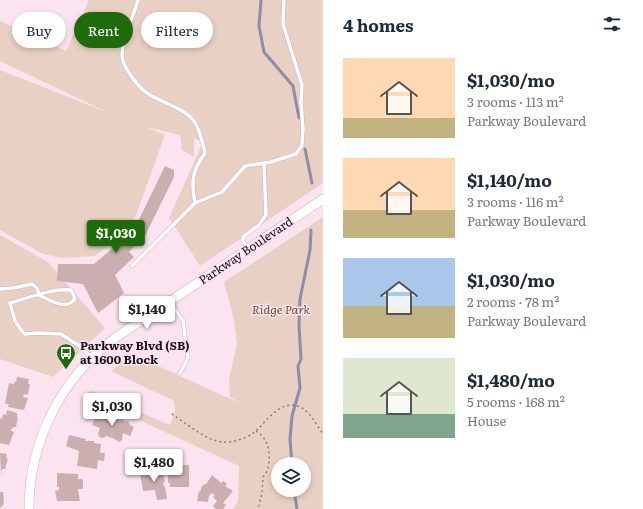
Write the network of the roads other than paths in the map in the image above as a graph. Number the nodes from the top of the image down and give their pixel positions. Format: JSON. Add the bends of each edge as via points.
{"nodes":[{"id":1,"x":138,"y":0,"type":"edge"},
{"id":2,"x":284,"y":0,"type":"edge"},
{"id":3,"x":264,"y":163,"type":"junction"},
{"id":4,"x":323,"y":200,"type":"edge"},
{"id":5,"x":195,"y":203,"type":"junction"},
{"id":6,"x":249,"y":249,"type":"junction"},
{"id":7,"x":132,"y":266,"type":"dead end"},
{"id":8,"x":0,"y":289,"type":"edge"},
{"id":9,"x":38,"y":295,"type":"junction"},
{"id":10,"x":170,"y":302,"type":"junction"},
{"id":11,"x":92,"y":358,"type":"junction"},
{"id":12,"x":180,"y":373,"type":"dead end"},
{"id":13,"x":29,"y":509,"type":"edge"}],
"edges":[{"from":1,"to":5,"type":"lane","via":[[122,57],[128,72],[146,93],[178,109],[194,122],[205,153],[197,164],[192,185]]},
{"from":2,"to":3,"type":"lane","via":[[283,24],[302,85],[302,145],[296,154]]},
{"from":3,"to":5,"type":"lane","via":[[245,166],[222,192]]},
{"from":3,"to":6,"type":"lane","via":[[266,215],[259,225],[243,237]]},
{"from":4,"to":6,"type":"street","name":"Parkway Boulevard"},
{"from":5,"to":7,"type":"lane"},
{"from":6,"to":10,"type":"street","name":"Parkway Boulevard"},
{"from":8,"to":9,"type":"lane","via":[[32,284],[37,288]]},
{"from":9,"to":9,"type":"lane","via":[[66,289],[71,290],[75,298],[73,302],[62,305]]},
{"from":9,"to":11,"type":"lane","via":[[10,303],[15,321],[22,331],[29,334],[61,334]]},
{"from":10,"to":11,"type":"street","name":"Parkway Boulevard","via":[[116,338]]},
{"from":10,"to":12,"type":"lane","via":[[183,321],[188,358]]},
{"from":11,"to":13,"type":"street","name":"Parkway Boulevard","via":[[66,388],[45,426],[32,469]]}]}
